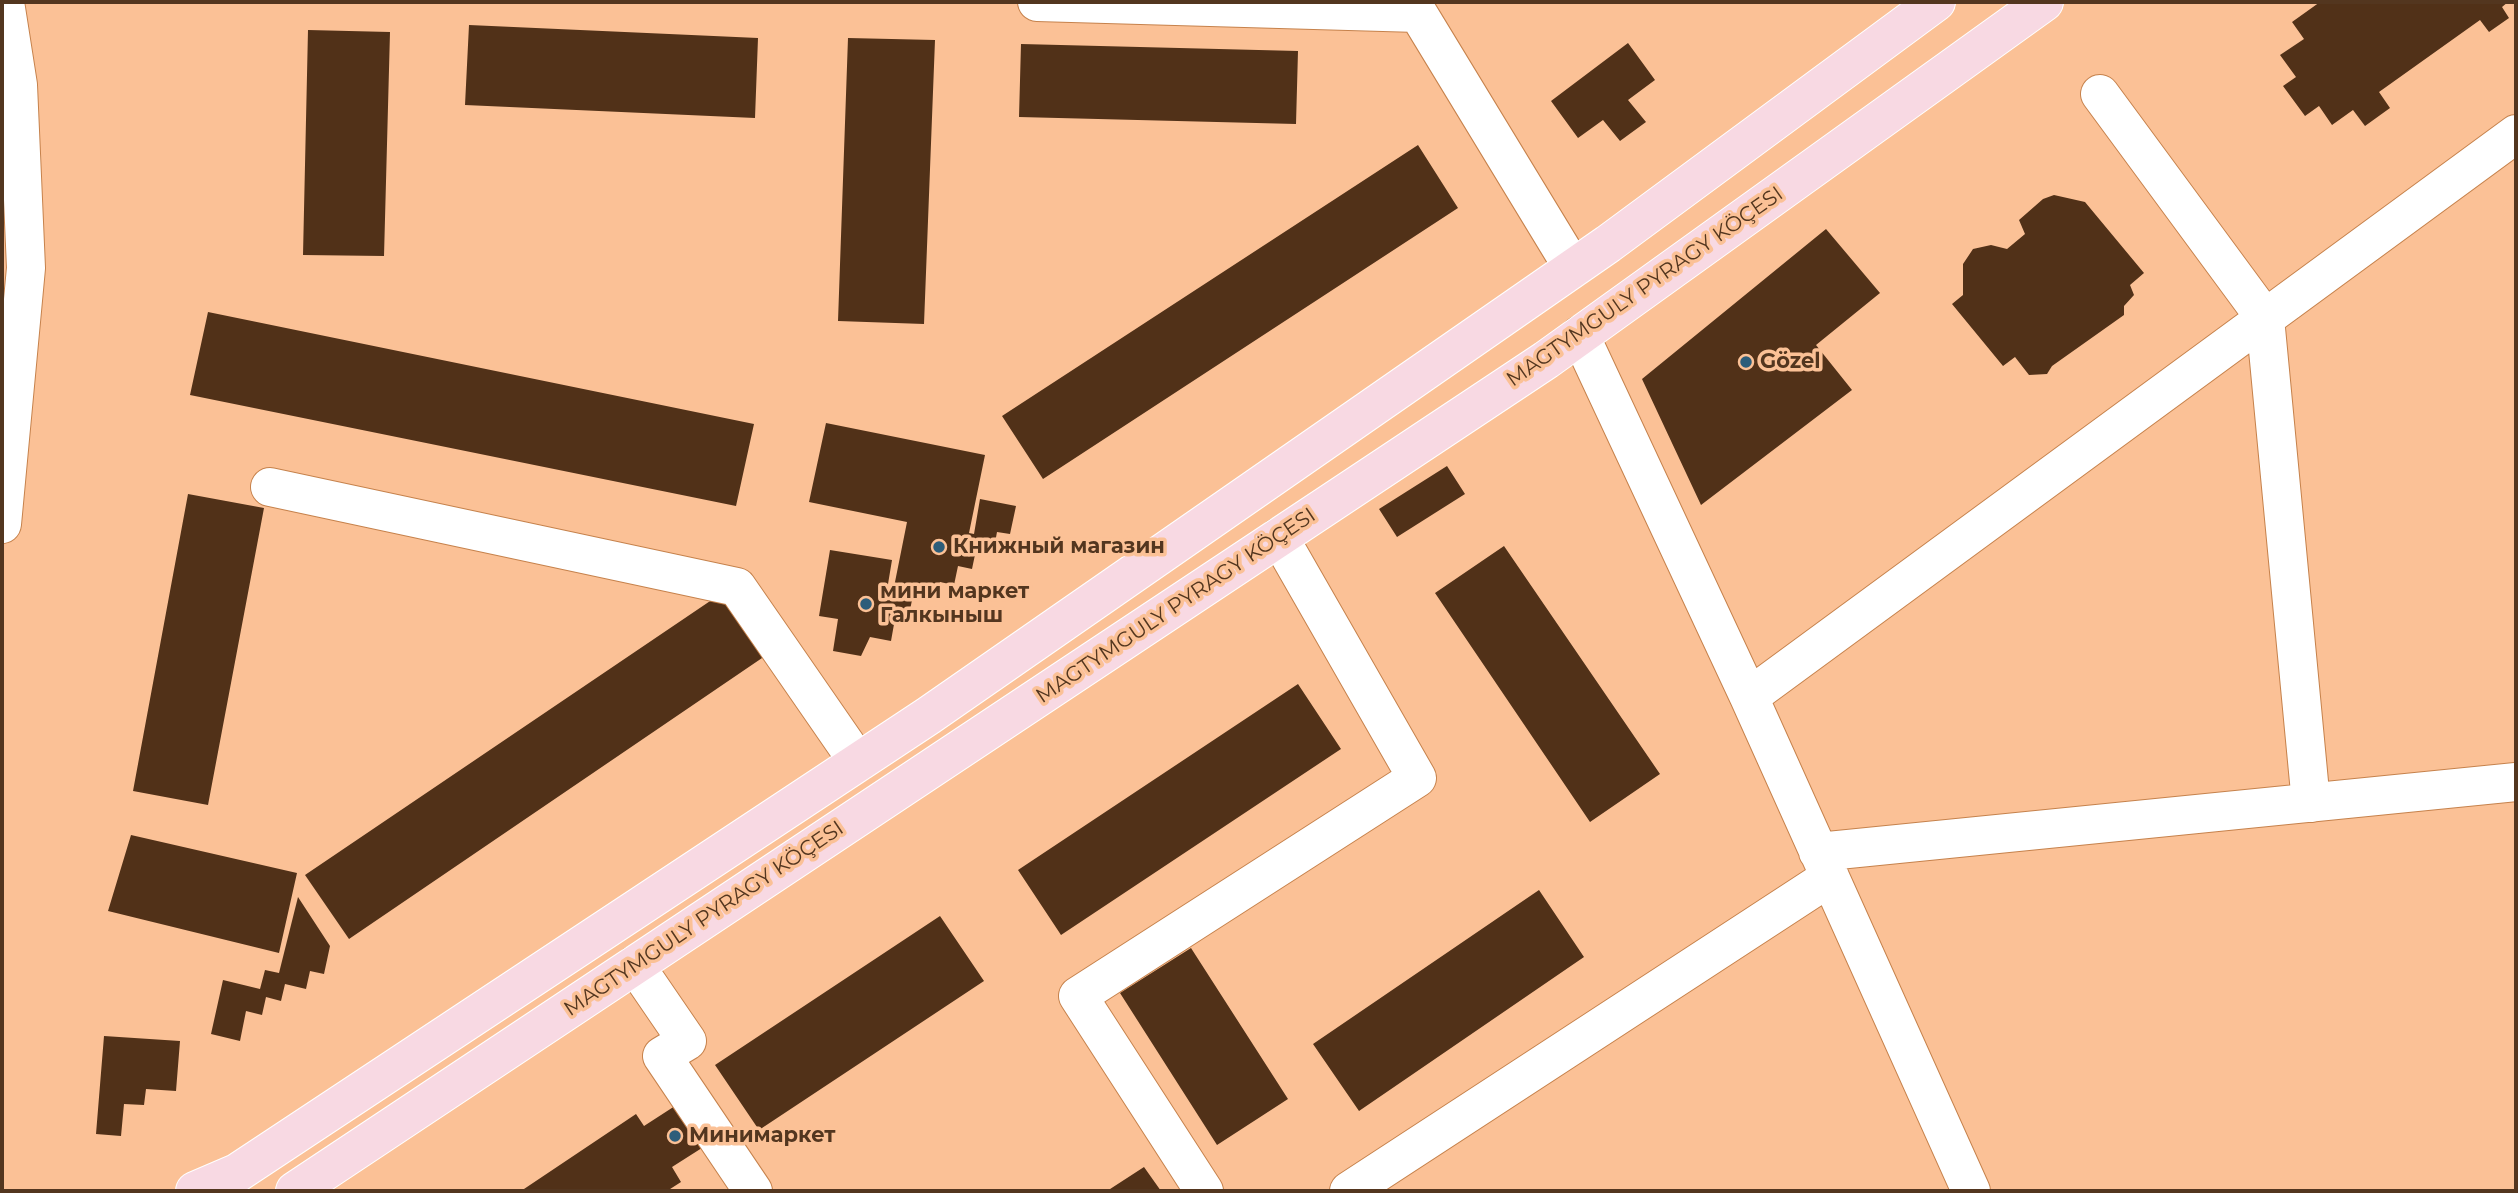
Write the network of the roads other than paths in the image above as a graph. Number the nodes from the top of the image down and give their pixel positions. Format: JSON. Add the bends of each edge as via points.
{"nodes":[{"id":1,"x":5,"y":2,"type":"edge"},
{"id":2,"x":1037,"y":2,"type":"edge"},
{"id":3,"x":1936,"y":2,"type":"edge"},
{"id":4,"x":2044,"y":2,"type":"edge"},
{"id":5,"x":2100,"y":94,"type":"dead end"},
{"id":6,"x":2516,"y":134,"type":"edge"},
{"id":7,"x":1573,"y":268,"type":"junction"},
{"id":8,"x":14,"y":280,"type":"edge"},
{"id":9,"x":2265,"y":318,"type":"junction"},
{"id":10,"x":1580,"y":335,"type":"junction"},
{"id":11,"x":270,"y":487,"type":"dead end"},
{"id":12,"x":2,"y":524,"type":"edge"},
{"id":13,"x":1279,"y":537,"type":"junction"},
{"id":14,"x":1749,"y":697,"type":"junction"},
{"id":15,"x":858,"y":762,"type":"junction"},
{"id":16,"x":2516,"y":782,"type":"edge"},
{"id":17,"x":2311,"y":803,"type":"junction"},
{"id":18,"x":1824,"y":864,"type":"junction"},
{"id":19,"x":635,"y":965,"type":"junction"},
{"id":20,"x":195,"y":1191,"type":"edge"},
{"id":21,"x":295,"y":1191,"type":"edge"},
{"id":22,"x":753,"y":1191,"type":"edge"},
{"id":23,"x":1205,"y":1191,"type":"edge"},
{"id":24,"x":1349,"y":1191,"type":"edge"},
{"id":25,"x":1970,"y":1191,"type":"edge"}],
"edges":[{"from":1,"to":8,"type":"street","via":[[18,85]]},
{"from":2,"to":7,"type":"street","via":[[1418,13]]},
{"from":3,"to":7,"type":"main road"},
{"from":4,"to":10,"type":"main road","name":"MAGTYMGULY PYRAGY KÖÇESI"},
{"from":5,"to":9,"type":"street"},
{"from":6,"to":9,"type":"street"},
{"from":7,"to":15,"type":"main road"},
{"from":8,"to":12,"type":"street"},
{"from":9,"to":14,"type":"street"},
{"from":9,"to":17,"type":"street"},
{"from":10,"to":13,"type":"main road","name":"MAGTYMGULY PYRAGY KÖÇESI"},
{"from":10,"to":14,"type":"street"},
{"from":11,"to":15,"type":"street","via":[[737,587]]},
{"from":13,"to":19,"type":"main road","name":"MAGTYMGULY PYRAGY KÖÇESI"},
{"from":13,"to":23,"type":"street","via":[[1417,778],[1078,996]]},
{"from":14,"to":18,"type":"street"},
{"from":15,"to":20,"type":"main road","via":[[237,1173]]},
{"from":16,"to":17,"type":"street"},
{"from":17,"to":18,"type":"street"},
{"from":18,"to":24,"type":"street"},
{"from":18,"to":25,"type":"street"},
{"from":19,"to":21,"type":"main road","name":"MAGTYMGULY PYRAGY KÖÇESI"},
{"from":19,"to":22,"type":"street","via":[[687,1041],[662,1056]]}]}
